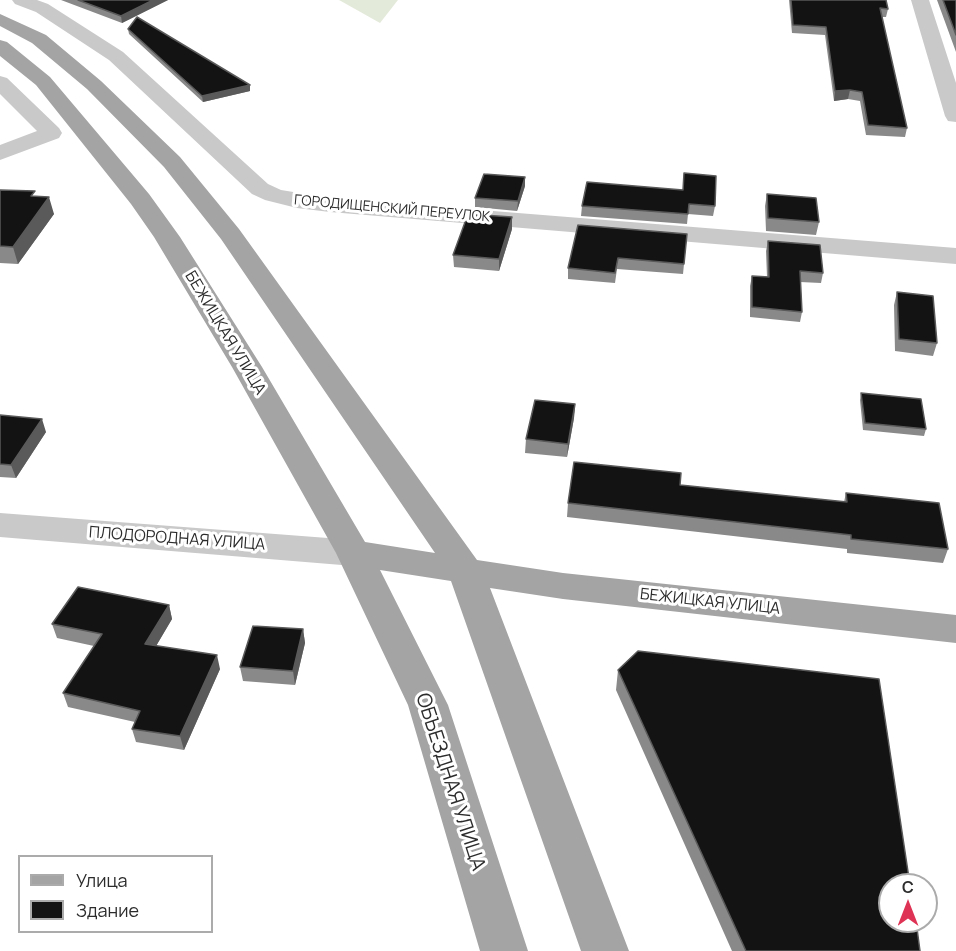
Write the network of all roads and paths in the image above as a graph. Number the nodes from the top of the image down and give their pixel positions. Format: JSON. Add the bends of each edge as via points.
{"nodes":[{"id":1,"x":21,"y":0,"type":"edge"},
{"id":2,"x":920,"y":0,"type":"edge"},
{"id":3,"x":0,"y":19,"type":"edge"},
{"id":4,"x":0,"y":46,"type":"edge"},
{"id":5,"x":0,"y":82,"type":"edge"},
{"id":6,"x":956,"y":116,"type":"edge"},
{"id":7,"x":0,"y":153,"type":"edge"},
{"id":8,"x":956,"y":256,"type":"edge"},
{"id":9,"x":0,"y":525,"type":"edge"},
{"id":10,"x":354,"y":553,"type":"junction"},
{"id":11,"x":465,"y":570,"type":"junction"},
{"id":12,"x":956,"y":629,"type":"edge"},
{"id":13,"x":504,"y":951,"type":"edge"},
{"id":14,"x":605,"y":951,"type":"edge"}],
"edges":[{"from":1,"to":8,"type":"street","name":"ГОРОДИЩЕНСКИЙ ПЕРЕУЛОК","via":[[42,8],[116,56],[260,189],[273,195],[330,205]]},
{"from":2,"to":6,"type":"street"},
{"from":3,"to":11,"type":"main road","via":[[39,39],[94,85],[172,162],[230,234]]},
{"from":4,"to":10,"type":"main road","name":"БЕЖИЦКАЯ УЛИЦА","via":[[43,81],[167,237]]},
{"from":5,"to":7,"type":"street","via":[[51,133]]},
{"from":9,"to":10,"type":"street","name":"ПЛОДОРОДНАЯ УЛИЦА"},
{"from":10,"to":11,"type":"main road","name":"БЕЖИЦКАЯ УЛИЦА"},
{"from":10,"to":13,"type":"main road","name":"ОБЪЕЗДНАЯ УЛИЦА","via":[[428,705]]},
{"from":11,"to":12,"type":"main road","name":"БЕЖИЦКАЯ УЛИЦА","via":[[563,586]]},
{"from":11,"to":14,"type":"main road"}]}
